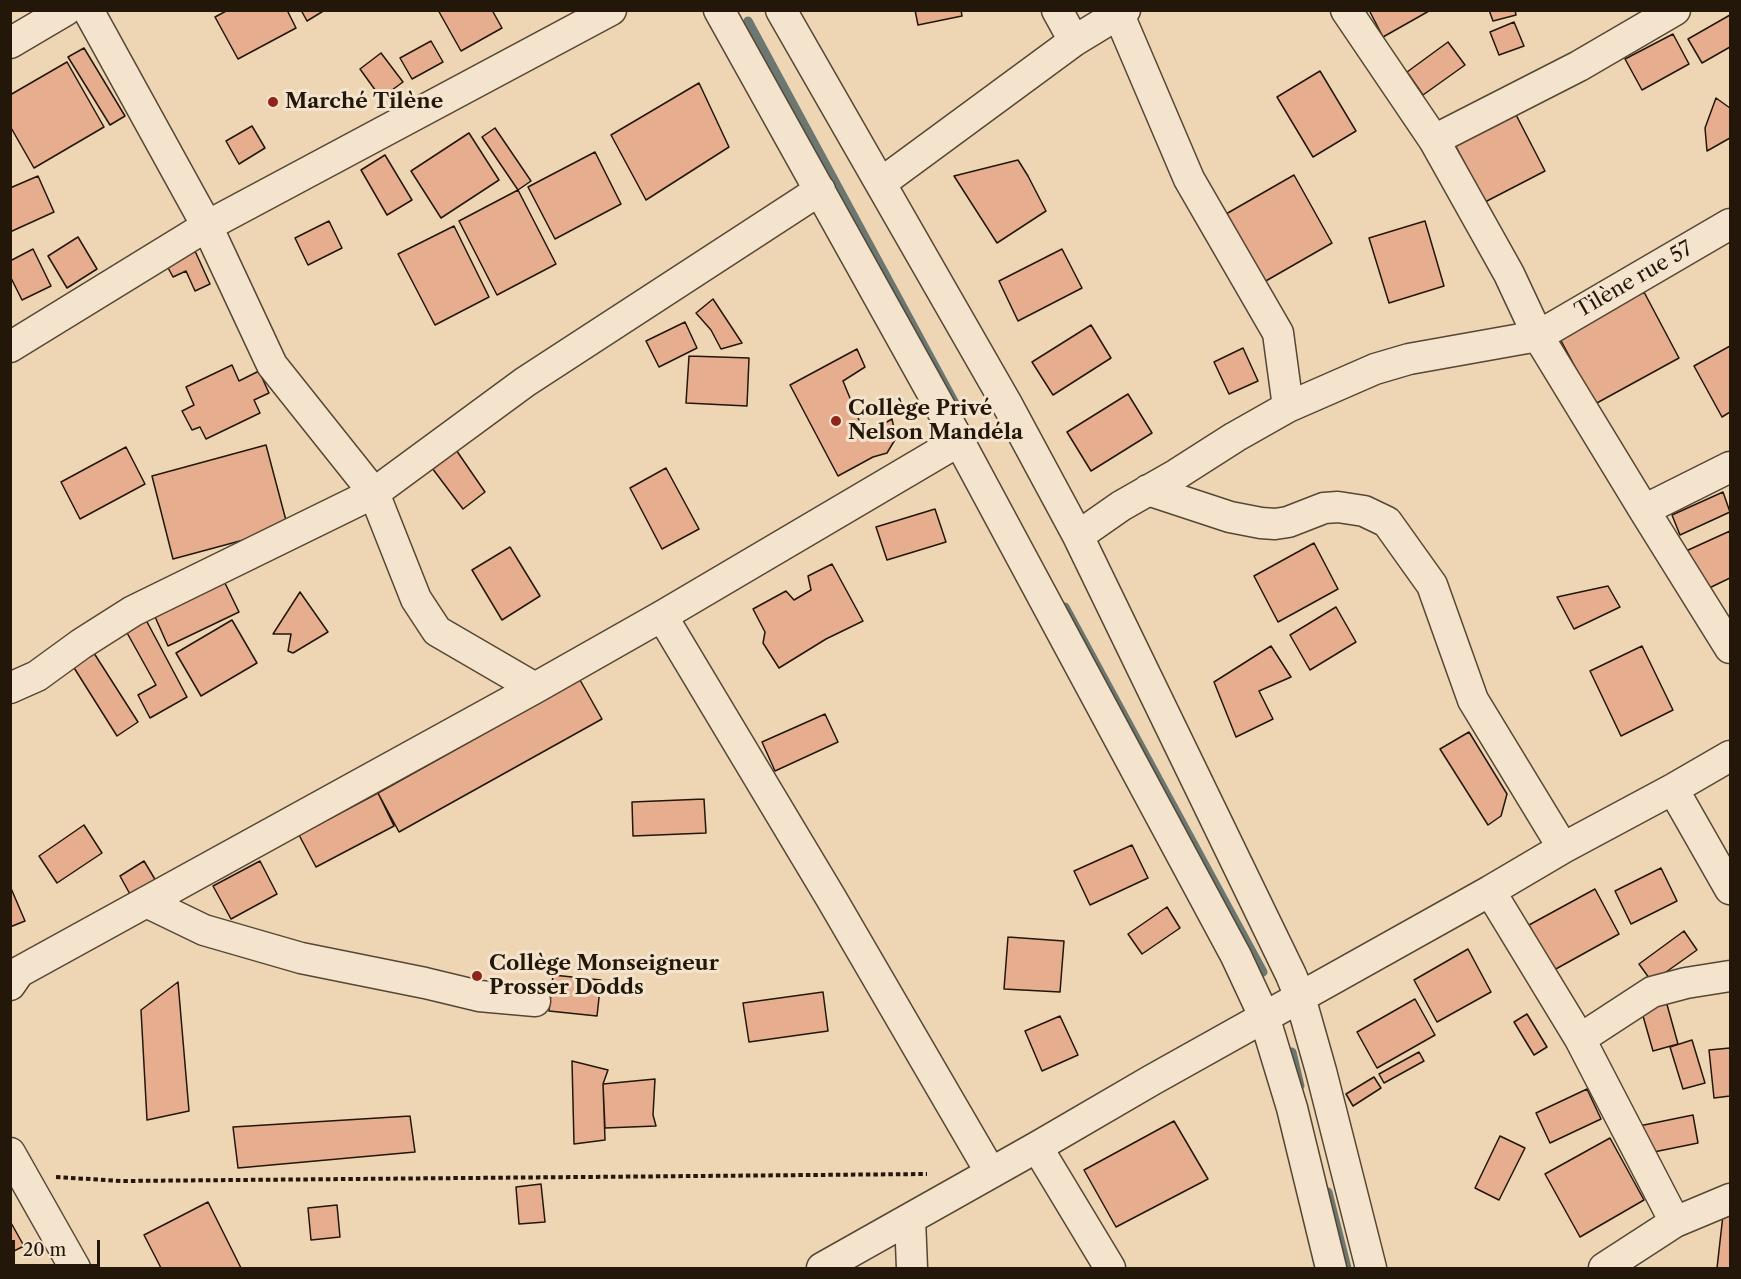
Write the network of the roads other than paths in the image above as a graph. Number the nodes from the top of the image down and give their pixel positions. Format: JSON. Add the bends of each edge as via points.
{"nodes":[{"id":1,"x":66,"y":10,"type":"edge"},
{"id":2,"x":88,"y":10,"type":"edge"},
{"id":3,"x":611,"y":10,"type":"edge"},
{"id":4,"x":718,"y":10,"type":"edge"},
{"id":5,"x":781,"y":10,"type":"edge"},
{"id":6,"x":1057,"y":10,"type":"edge"},
{"id":7,"x":1346,"y":10,"type":"edge"},
{"id":8,"x":1675,"y":10,"type":"edge"},
{"id":9,"x":1122,"y":13,"type":"edge"},
{"id":10,"x":1074,"y":41,"type":"junction"},
{"id":11,"x":10,"y":43,"type":"edge"},
{"id":12,"x":1434,"y":140,"type":"junction"},
{"id":13,"x":881,"y":183,"type":"junction"},
{"id":14,"x":820,"y":190,"type":"junction"},
{"id":15,"x":1731,"y":224,"type":"edge"},
{"id":16,"x":207,"y":226,"type":"junction"},
{"id":17,"x":1538,"y":336,"type":"junction"},
{"id":18,"x":10,"y":347,"type":"edge"},
{"id":19,"x":1288,"y":407,"type":"junction"},
{"id":20,"x":959,"y":441,"type":"junction"},
{"id":21,"x":1731,"y":466,"type":"edge"},
{"id":22,"x":1148,"y":490,"type":"junction"},
{"id":23,"x":374,"y":493,"type":"junction"},
{"id":24,"x":1644,"y":510,"type":"junction"},
{"id":25,"x":1078,"y":536,"type":"junction"},
{"id":26,"x":662,"y":616,"type":"junction"},
{"id":27,"x":1731,"y":648,"type":"edge"},
{"id":28,"x":10,"y":688,"type":"edge"},
{"id":29,"x":535,"y":688,"type":"junction"},
{"id":30,"x":1731,"y":756,"type":"edge"},
{"id":31,"x":1673,"y":789,"type":"junction"},
{"id":32,"x":1563,"y":848,"type":"junction"},
{"id":33,"x":1731,"y":889,"type":"edge"},
{"id":34,"x":1490,"y":891,"type":"junction"},
{"id":35,"x":146,"y":902,"type":"junction"},
{"id":36,"x":1731,"y":976,"type":"edge"},
{"id":37,"x":10,"y":985,"type":"edge"},
{"id":38,"x":1300,"y":997,"type":"junction"},
{"id":39,"x":535,"y":1001,"type":"dead end"},
{"id":40,"x":1264,"y":1017,"type":"junction"},
{"id":41,"x":1580,"y":1039,"type":"junction"},
{"id":42,"x":1037,"y":1147,"type":"junction"},
{"id":43,"x":17,"y":1164,"type":"edge"},
{"id":44,"x":991,"y":1173,"type":"junction"},
{"id":45,"x":1731,"y":1199,"type":"edge"},
{"id":46,"x":910,"y":1219,"type":"junction"},
{"id":47,"x":1675,"y":1222,"type":"junction"},
{"id":48,"x":75,"y":1269,"type":"edge"},
{"id":49,"x":822,"y":1269,"type":"edge"},
{"id":50,"x":912,"y":1269,"type":"edge"},
{"id":51,"x":1110,"y":1269,"type":"edge"},
{"id":52,"x":1331,"y":1269,"type":"edge"},
{"id":53,"x":1371,"y":1269,"type":"edge"},
{"id":54,"x":1604,"y":1269,"type":"edge"}],
"edges":[{"from":1,"to":11,"type":"street"},
{"from":2,"to":16,"type":"street"},
{"from":3,"to":16,"type":"street"},
{"from":4,"to":14,"type":"street"},
{"from":5,"to":13,"type":"street"},
{"from":6,"to":10,"type":"street"},
{"from":7,"to":12,"type":"street"},
{"from":8,"to":12,"type":"street","via":[[1579,66]]},
{"from":9,"to":10,"type":"street"},
{"from":9,"to":19,"type":"street","via":[[1189,179],[1278,333]]},
{"from":10,"to":13,"type":"street"},
{"from":12,"to":17,"type":"street","via":[[1509,274]]},
{"from":13,"to":25,"type":"street"},
{"from":14,"to":20,"type":"street"},
{"from":14,"to":23,"type":"street","via":[[525,382]]},
{"from":15,"to":17,"type":"street","name":"Tilène rue 57"},
{"from":16,"to":18,"type":"street"},
{"from":16,"to":23,"type":"street","via":[[272,365]]},
{"from":17,"to":19,"type":"street","via":[[1409,359],[1375,369]]},
{"from":17,"to":24,"type":"street"},
{"from":19,"to":22,"type":"street"},
{"from":20,"to":26,"type":"street"},
{"from":20,"to":40,"type":"street","via":[[1236,956]]},
{"from":21,"to":24,"type":"street"},
{"from":22,"to":25,"type":"street"},
{"from":22,"to":32,"type":"street","via":[[1261,523],[1288,522],[1324,508],[1338,507],[1364,511],[1387,522],[1432,585],[1473,700]]},
{"from":23,"to":28,"type":"street","via":[[133,611],[37,676]]},
{"from":23,"to":29,"type":"street","via":[[416,599],[437,631]]},
{"from":24,"to":27,"type":"street"},
{"from":25,"to":38,"type":"street"},
{"from":26,"to":29,"type":"street"},
{"from":26,"to":44,"type":"street"},
{"from":29,"to":35,"type":"street"},
{"from":30,"to":31,"type":"street"},
{"from":31,"to":32,"type":"street"},
{"from":31,"to":33,"type":"street"},
{"from":32,"to":34,"type":"street"},
{"from":34,"to":38,"type":"street"},
{"from":34,"to":41,"type":"street"},
{"from":35,"to":37,"type":"street","via":[[19,972]]},
{"from":35,"to":39,"type":"street","via":[[204,930],[301,958],[479,996]]},
{"from":36,"to":41,"type":"street","via":[[1652,992]]},
{"from":38,"to":40,"type":"street"},
{"from":38,"to":53,"type":"street"},
{"from":40,"to":42,"type":"street"},
{"from":40,"to":52,"type":"street","via":[[1292,1108]]},
{"from":41,"to":47,"type":"street"},
{"from":42,"to":44,"type":"street"},
{"from":42,"to":51,"type":"street"},
{"from":43,"to":48,"type":"street"},
{"from":44,"to":46,"type":"street"},
{"from":45,"to":47,"type":"street"},
{"from":46,"to":49,"type":"street"},
{"from":46,"to":50,"type":"street"},
{"from":47,"to":54,"type":"street"}]}
